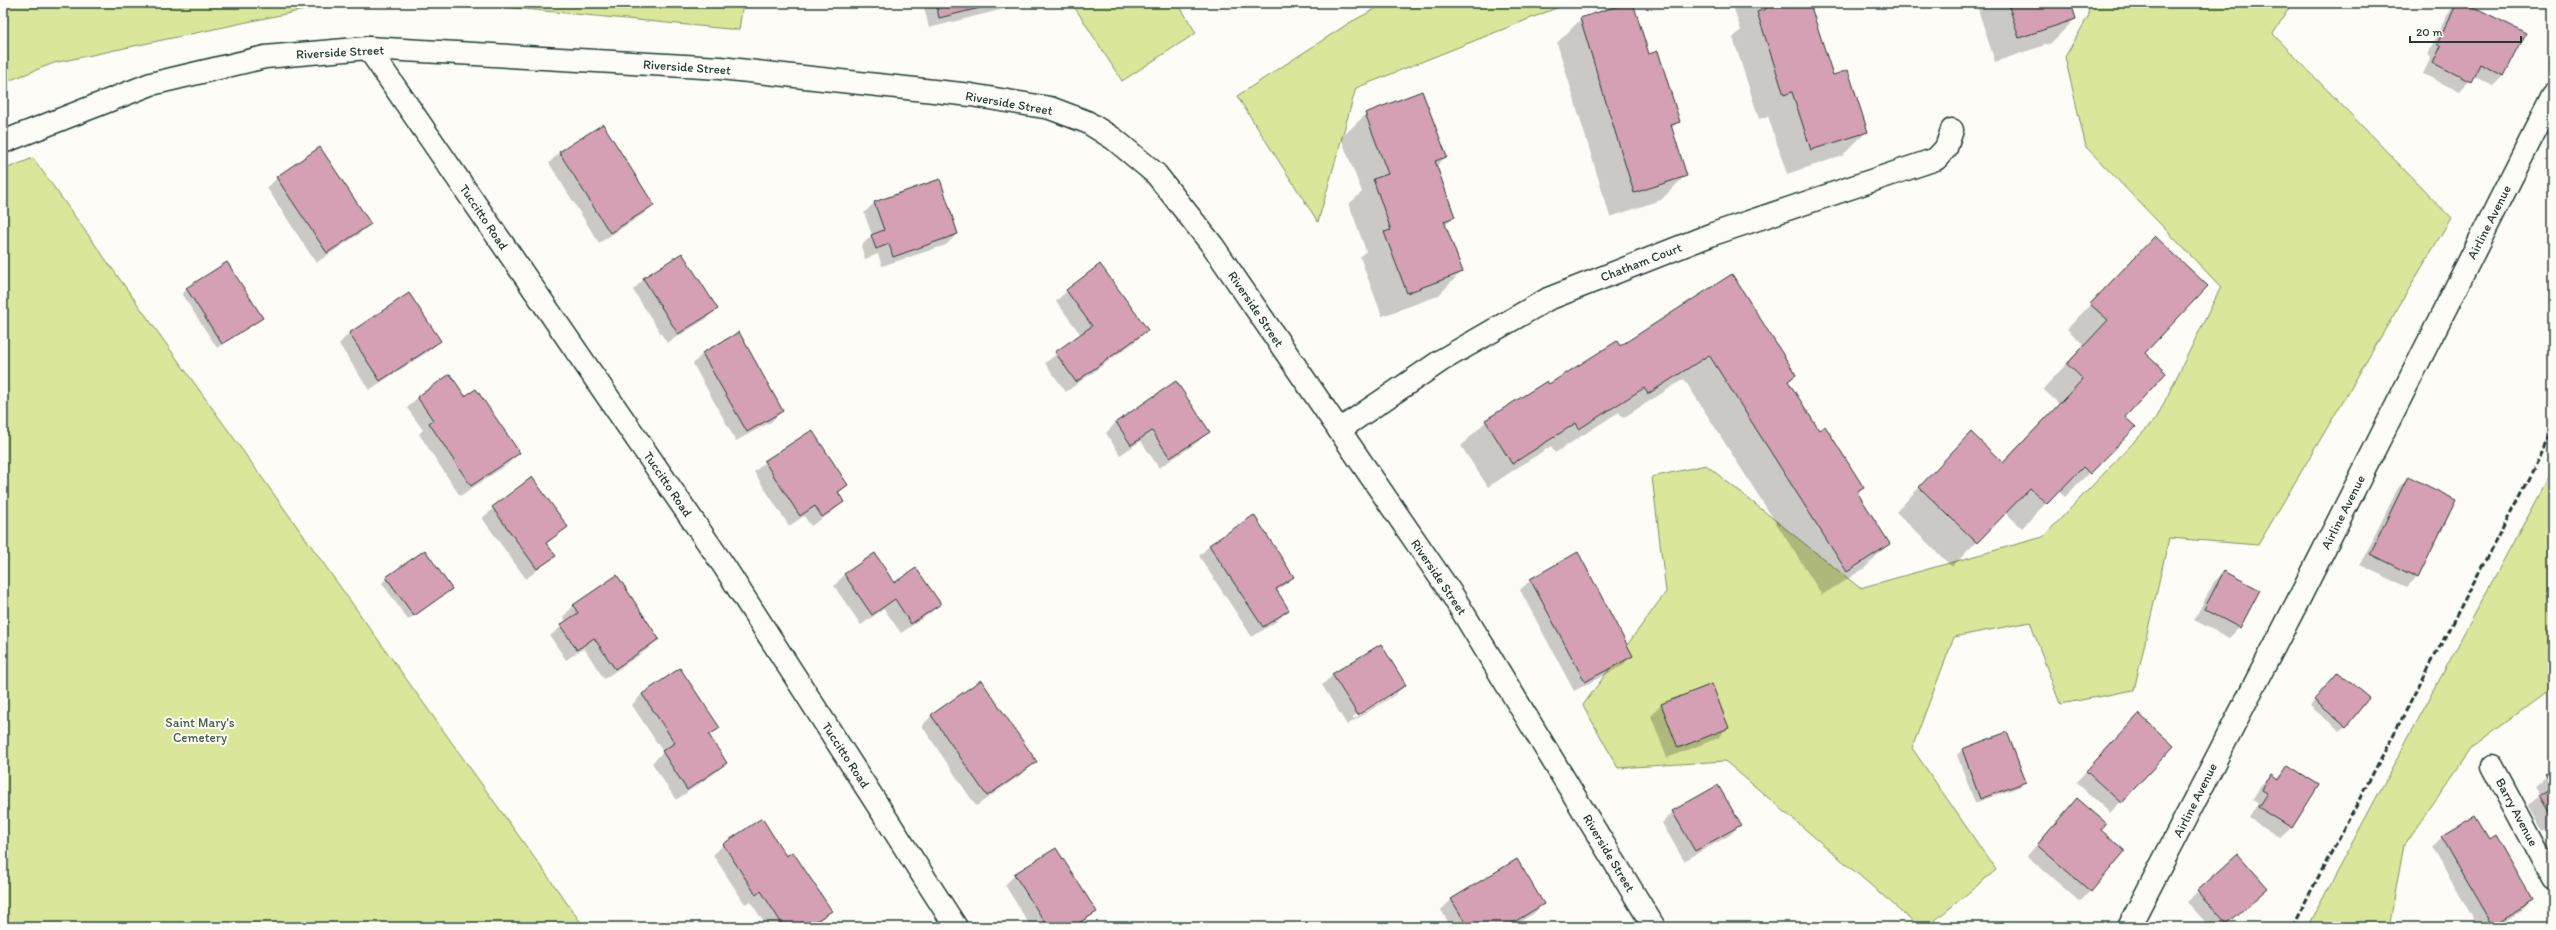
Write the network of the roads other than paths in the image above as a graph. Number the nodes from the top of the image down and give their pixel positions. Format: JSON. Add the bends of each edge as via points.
{"nodes":[{"id":1,"x":368,"y":48,"type":"junction"},
{"id":2,"x":2553,"y":95,"type":"edge"},
{"id":3,"x":1952,"y":130,"type":"dead end"},
{"id":4,"x":3,"y":142,"type":"edge"},
{"id":5,"x":1339,"y":430,"type":"junction"},
{"id":6,"x":2492,"y":766,"type":"dead end"},
{"id":7,"x":2553,"y":880,"type":"edge"},
{"id":8,"x":956,"y":927,"type":"edge"},
{"id":9,"x":1654,"y":927,"type":"edge"},
{"id":10,"x":2129,"y":927,"type":"edge"}],
"edges":[{"from":1,"to":4,"type":"street","name":"Riverside Street","via":[[265,57],[151,84]]},
{"from":1,"to":5,"type":"street","name":"Riverside Street","via":[[728,69],[971,95],[1050,108],[1087,122],[1114,139],[1156,174],[1185,209]]},
{"from":1,"to":8,"type":"street","name":"Tuccitto Road","via":[[724,566]]},
{"from":2,"to":10,"type":"street","name":"Airline Avenue","via":[[2302,593]]},
{"from":3,"to":5,"type":"street","name":"Chatham Court","via":[[1946,148],[1936,159],[1712,234],[1548,299],[1442,360]]},
{"from":5,"to":9,"type":"street","name":"Riverside Street","via":[[1453,596]]},
{"from":6,"to":7,"type":"street","name":"Barry Avenue"}]}
